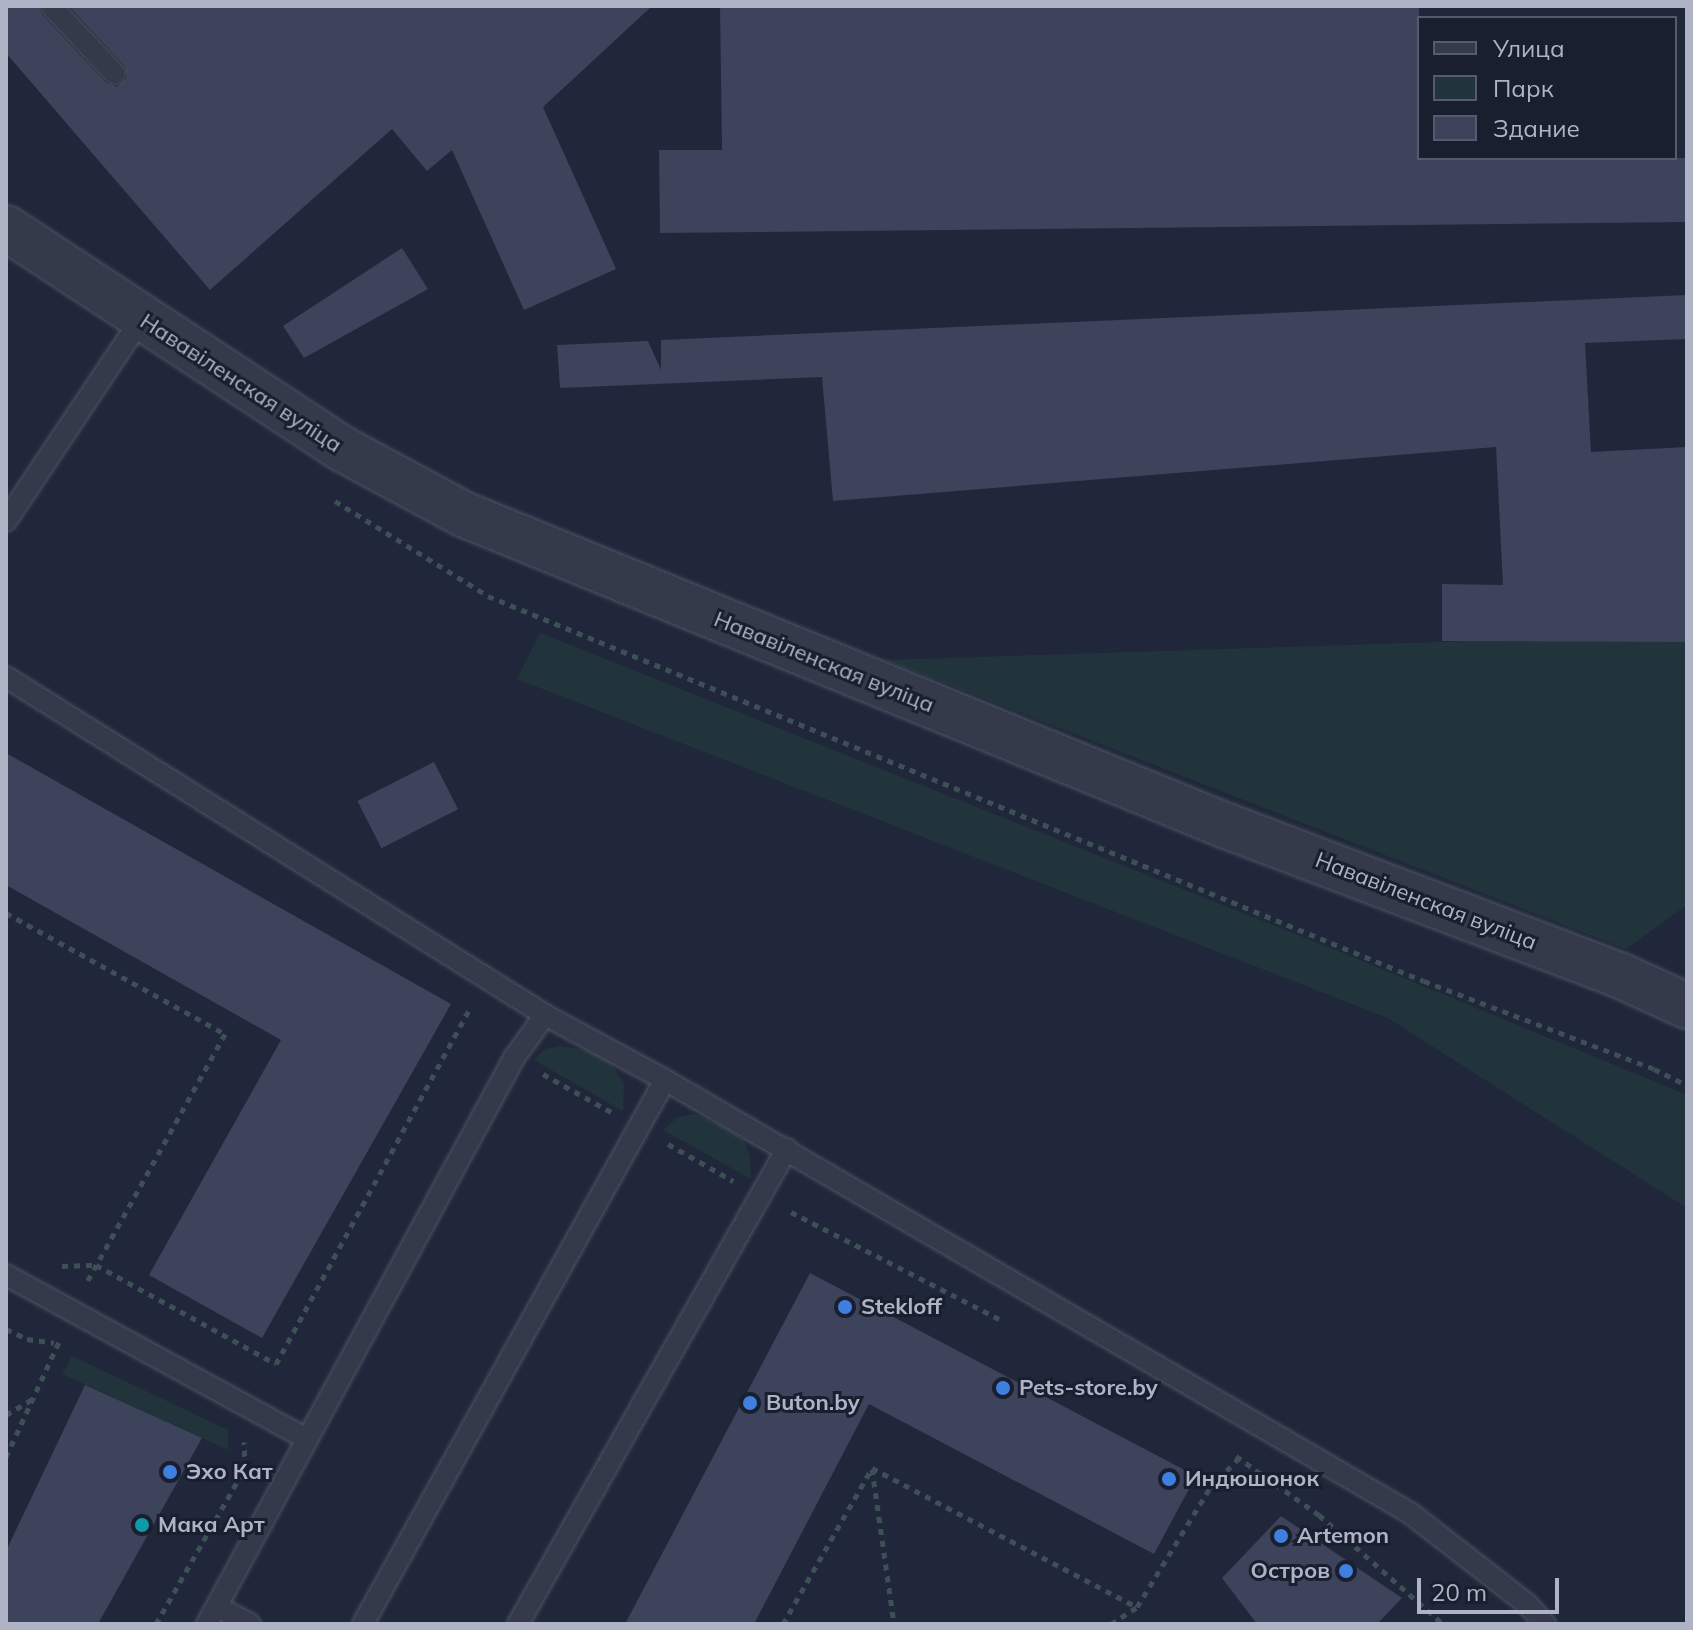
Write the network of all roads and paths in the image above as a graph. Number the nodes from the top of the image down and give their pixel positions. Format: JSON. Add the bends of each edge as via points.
{"nodes":[{"id":1,"x":51,"y":6,"type":"edge"},
{"id":2,"x":115,"y":74,"type":"dead end"},
{"id":3,"x":6,"y":228,"type":"edge"},
{"id":4,"x":142,"y":318,"type":"junction"},
{"id":5,"x":327,"y":496,"type":"dead end"},
{"id":6,"x":6,"y":521,"type":"edge"},
{"id":7,"x":6,"y":677,"type":"edge"},
{"id":8,"x":6,"y":913,"type":"edge"},
{"id":9,"x":1687,"y":1006,"type":"edge"},
{"id":10,"x":545,"y":1015,"type":"junction"},
{"id":11,"x":514,"y":1058,"type":"junction"},
{"id":12,"x":665,"y":1080,"type":"junction"},
{"id":13,"x":1687,"y":1085,"type":"edge"},
{"id":14,"x":637,"y":1127,"type":"junction"},
{"id":15,"x":787,"y":1149,"type":"junction"},
{"id":16,"x":760,"y":1196,"type":"junction"},
{"id":17,"x":96,"y":1265,"type":"junction"},
{"id":18,"x":57,"y":1266,"type":"dead end"},
{"id":19,"x":6,"y":1275,"type":"edge"},
{"id":20,"x":72,"y":1309,"type":"junction"},
{"id":21,"x":1007,"y":1322,"type":"dead end"},
{"id":22,"x":6,"y":1329,"type":"edge"},
{"id":23,"x":59,"y":1343,"type":"junction"},
{"id":24,"x":72,"y":1350,"type":"dead end"},
{"id":25,"x":35,"y":1397,"type":"junction"},
{"id":26,"x":6,"y":1415,"type":"edge"},
{"id":27,"x":243,"y":1434,"type":"dead end"},
{"id":28,"x":305,"y":1438,"type":"junction"},
{"id":29,"x":1230,"y":1449,"type":"dead end"},
{"id":30,"x":6,"y":1457,"type":"edge"},
{"id":31,"x":1239,"y":1458,"type":"junction"},
{"id":32,"x":872,"y":1468,"type":"junction"},
{"id":33,"x":1137,"y":1607,"type":"junction"},
{"id":34,"x":212,"y":1615,"type":"edge"},
{"id":35,"x":156,"y":1624,"type":"edge"},
{"id":36,"x":250,"y":1624,"type":"edge"},
{"id":37,"x":363,"y":1624,"type":"edge"},
{"id":38,"x":518,"y":1624,"type":"edge"},
{"id":39,"x":783,"y":1624,"type":"edge"},
{"id":40,"x":894,"y":1624,"type":"edge"},
{"id":41,"x":1111,"y":1624,"type":"edge"},
{"id":42,"x":1443,"y":1624,"type":"edge"},
{"id":43,"x":1545,"y":1624,"type":"edge"}],
"edges":[{"from":1,"to":2,"type":"lane"},
{"from":3,"to":4,"type":"street","name":"Нававіленская вуліца"},
{"from":4,"to":6,"type":"lane"},
{"from":4,"to":9,"type":"street","name":"Нававіленская вуліца","via":[[341,448],[463,514],[1224,825],[1619,975]]},
{"from":5,"to":13,"type":"path","via":[[488,596]]},
{"from":7,"to":10,"type":"lane"},
{"from":8,"to":17,"type":"path","via":[[225,1034]]},
{"from":10,"to":11,"type":"lane"},
{"from":10,"to":12,"type":"lane"},
{"from":11,"to":14,"type":"path"},
{"from":11,"to":17,"type":"path","via":[[474,1000],[276,1364]]},
{"from":11,"to":28,"type":"lane"},
{"from":12,"to":14,"type":"lane"},
{"from":12,"to":15,"type":"lane"},
{"from":14,"to":16,"type":"path"},
{"from":14,"to":37,"type":"lane"},
{"from":15,"to":16,"type":"lane"},
{"from":15,"to":43,"type":"lane","via":[[1410,1513],[1527,1604]]},
{"from":16,"to":21,"type":"path"},
{"from":16,"to":38,"type":"lane"},
{"from":17,"to":18,"type":"path"},
{"from":17,"to":20,"type":"path"},
{"from":19,"to":20,"type":"lane"},
{"from":20,"to":23,"type":"path"},
{"from":20,"to":28,"type":"lane"},
{"from":22,"to":23,"type":"path","via":[[27,1339]]},
{"from":23,"to":24,"type":"path"},
{"from":23,"to":25,"type":"path"},
{"from":25,"to":26,"type":"path"},
{"from":25,"to":30,"type":"path"},
{"from":27,"to":35,"type":"path","via":[[245,1468]]},
{"from":28,"to":34,"type":"lane"},
{"from":29,"to":31,"type":"path"},
{"from":31,"to":33,"type":"path","via":[[1210,1488]]},
{"from":31,"to":42,"type":"path","via":[[1319,1515]]},
{"from":32,"to":33,"type":"path"},
{"from":32,"to":39,"type":"path"},
{"from":32,"to":40,"type":"path"},
{"from":33,"to":41,"type":"path"},
{"from":34,"to":36,"type":"lane"}]}
